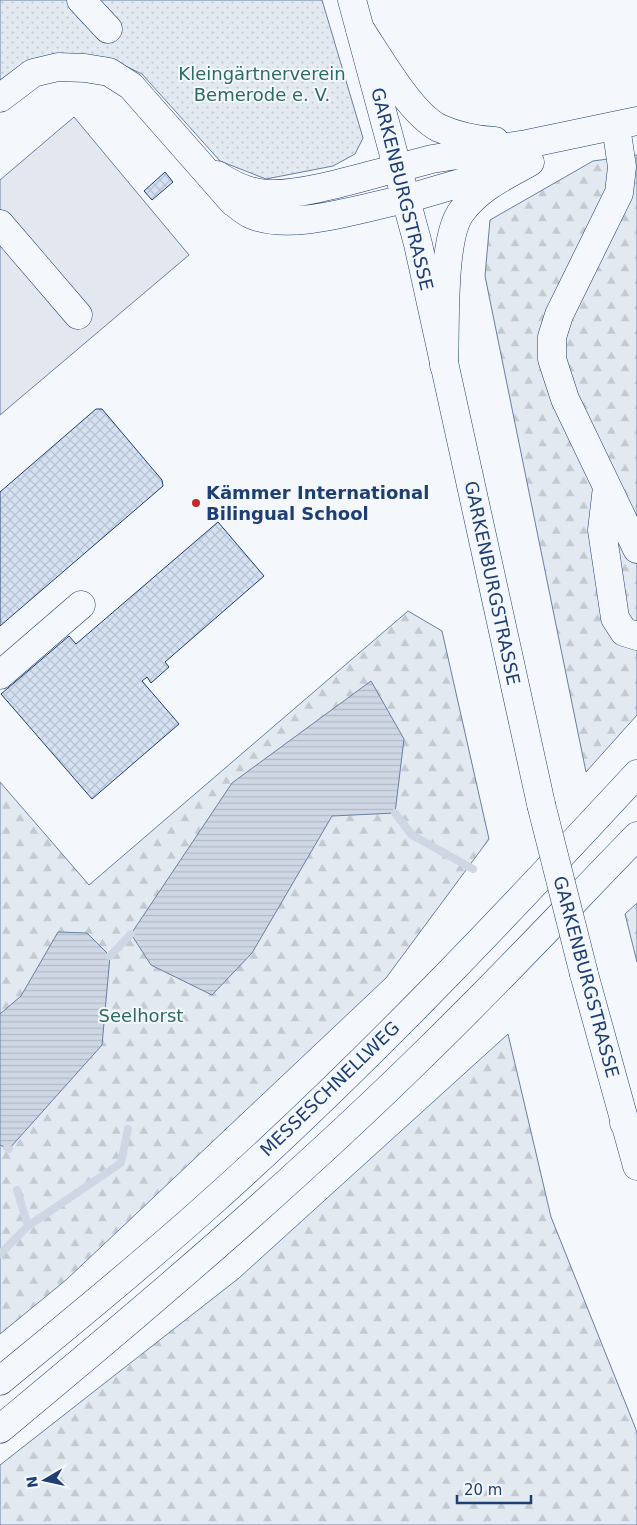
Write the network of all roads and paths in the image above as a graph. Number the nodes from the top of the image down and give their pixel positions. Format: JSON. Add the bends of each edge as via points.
{"nodes":[{"id":1,"x":81,"y":0,"type":"edge"},
{"id":2,"x":352,"y":0,"type":"edge"},
{"id":3,"x":108,"y":29,"type":"dead end"},
{"id":4,"x":360,"y":30,"type":"junction"},
{"id":5,"x":0,"y":98,"type":"edge"},
{"id":6,"x":637,"y":121,"type":"edge"},
{"id":7,"x":627,"y":138,"type":"edge"},
{"id":8,"x":528,"y":153,"type":"junction"},
{"id":9,"x":198,"y":164,"type":"junction"},
{"id":10,"x":398,"y":168,"type":"junction"},
{"id":11,"x":288,"y":194,"type":"junction"},
{"id":12,"x":406,"y":199,"type":"junction"},
{"id":13,"x":295,"y":222,"type":"junction"},
{"id":14,"x":0,"y":224,"type":"edge"},
{"id":15,"x":78,"y":315,"type":"dead end"},
{"id":16,"x":444,"y":365,"type":"junction"},
{"id":17,"x":607,"y":488,"type":"junction"},
{"id":18,"x":637,"y":549,"type":"edge"},
{"id":19,"x":81,"y":605,"type":"dead end"},
{"id":20,"x":637,"y":636,"type":"edge"},
{"id":21,"x":0,"y":675,"type":"edge"},
{"id":22,"x":637,"y":774,"type":"edge"},
{"id":23,"x":637,"y":836,"type":"edge"},
{"id":24,"x":630,"y":1133,"type":"edge"},
{"id":25,"x":637,"y":1166,"type":"edge"},
{"id":26,"x":0,"y":1381,"type":"edge"},
{"id":27,"x":0,"y":1429,"type":"edge"}],
"edges":[{"from":1,"to":3,"type":"main road"},
{"from":2,"to":4,"type":"main road","name":"GARKENBURGSTRASSE"},
{"from":4,"to":8,"type":"main road","via":[[412,104],[437,127]]},
{"from":4,"to":10,"type":"main road","name":"GARKENBURGSTRASSE"},
{"from":5,"to":9,"type":"main road","via":[[33,73],[58,67],[109,72],[131,86]]},
{"from":6,"to":8,"type":"main road"},
{"from":7,"to":8,"type":"main road"},
{"from":7,"to":17,"type":"main road","via":[[619,193],[552,337],[556,377]]},
{"from":8,"to":10,"type":"main road","via":[[439,158]]},
{"from":8,"to":12,"type":"main road"},
{"from":8,"to":16,"type":"main road","via":[[486,187],[461,211],[457,220],[448,260]]},
{"from":9,"to":11,"type":"main road","via":[[249,190]]},
{"from":9,"to":13,"type":"main road","via":[[232,202],[251,214]]},
{"from":10,"to":11,"type":"main road"},
{"from":10,"to":12,"type":"main road","name":"GARKENBURGSTRASSE"},
{"from":11,"to":13,"type":"main road"},
{"from":12,"to":13,"type":"main road"},
{"from":12,"to":16,"type":"main road","name":"GARKENBURGSTRASSE"},
{"from":14,"to":15,"type":"main road"},
{"from":16,"to":24,"type":"main road","name":"GARKENBURGSTRASSE","bridge":true,"via":[[541,804],[584,974]]},
{"from":17,"to":18,"type":"main road"},
{"from":17,"to":20,"type":"main road","via":[[602,530],[615,618],[624,632]]},
{"from":19,"to":21,"type":"main road"},
{"from":22,"to":26,"type":"main road","name":"MESSESCHNELLWEG","via":[[320,1101],[204,1210]]},
{"from":23,"to":27,"type":"main road","name":"MESSESCHNELLWEG","via":[[429,1049],[349,1125],[110,1338]]},
{"from":24,"to":25,"type":"main road","name":"GARKENBURGSTRASSE"}]}
